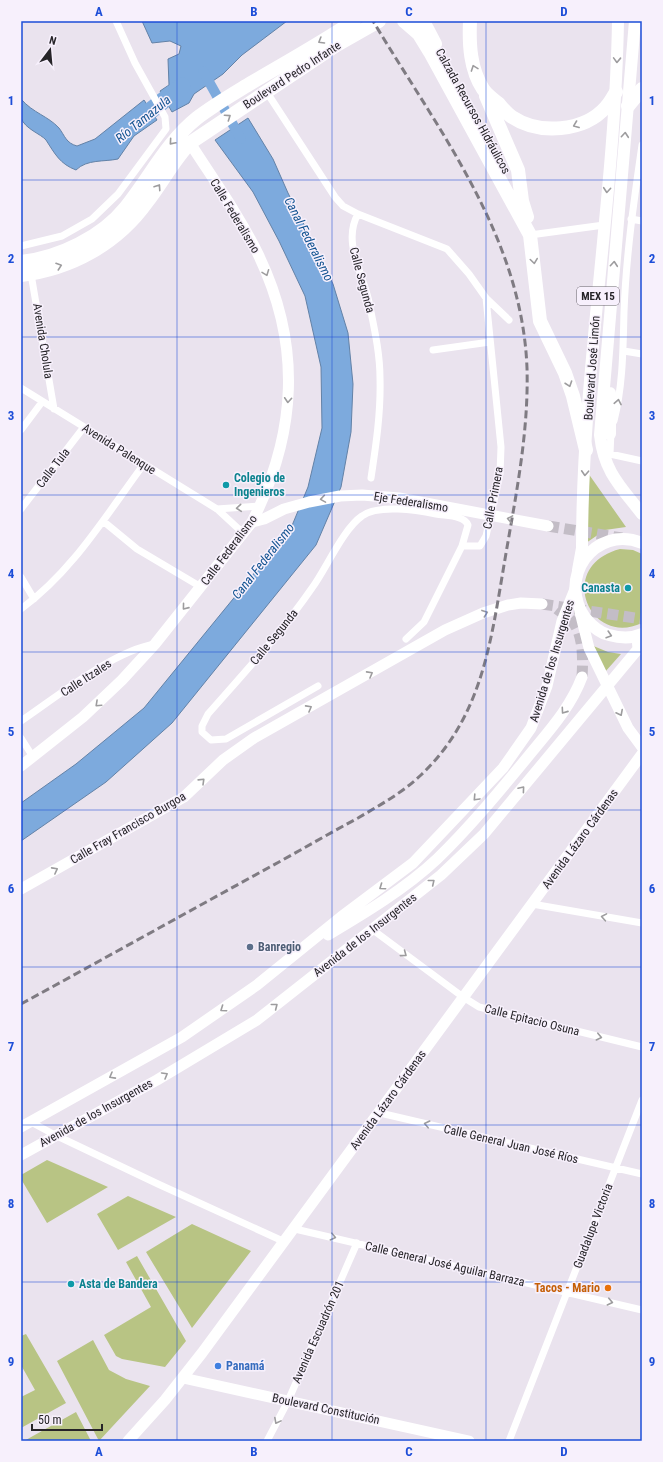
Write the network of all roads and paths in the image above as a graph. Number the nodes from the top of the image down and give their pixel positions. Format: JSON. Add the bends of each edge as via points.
{"nodes":[{"id":1,"x":116,"y":21,"type":"edge"},
{"id":2,"x":354,"y":21,"type":"edge"},
{"id":3,"x":379,"y":21,"type":"edge"},
{"id":4,"x":388,"y":21,"type":"edge"},
{"id":5,"x":404,"y":21,"type":"edge"},
{"id":6,"x":423,"y":21,"type":"edge"},
{"id":7,"x":470,"y":21,"type":"edge"},
{"id":8,"x":618,"y":21,"type":"edge"},
{"id":9,"x":635,"y":21,"type":"edge"},
{"id":10,"x":335,"y":46,"type":"junction"},
{"id":11,"x":642,"y":89,"type":"edge"},
{"id":12,"x":484,"y":90,"type":"junction"},
{"id":13,"x":266,"y":91,"type":"junction"},
{"id":14,"x":616,"y":92,"type":"junction"},
{"id":15,"x":628,"y":106,"type":"junction"},
{"id":16,"x":526,"y":124,"type":"junction"},
{"id":17,"x":507,"y":141,"type":"junction"},
{"id":18,"x":190,"y":143,"type":"junction"},
{"id":19,"x":642,"y":145,"type":"edge"},
{"id":20,"x":524,"y":206,"type":"junction"},
{"id":21,"x":358,"y":214,"type":"junction"},
{"id":22,"x":632,"y":219,"type":"junction"},
{"id":23,"x":642,"y":221,"type":"edge"},
{"id":24,"x":604,"y":225,"type":"junction"},
{"id":25,"x":530,"y":235,"type":"junction"},
{"id":26,"x":21,"y":246,"type":"edge"},
{"id":27,"x":21,"y":262,"type":"edge"},
{"id":28,"x":26,"y":275,"type":"edge"},
{"id":29,"x":486,"y":298,"type":"junction"},
{"id":30,"x":611,"y":304,"type":"junction"},
{"id":31,"x":509,"y":320,"type":"dead end"},
{"id":32,"x":490,"y":342,"type":"junction"},
{"id":33,"x":433,"y":350,"type":"dead end"},
{"id":34,"x":624,"y":351,"type":"junction"},
{"id":35,"x":642,"y":354,"type":"edge"},
{"id":36,"x":21,"y":388,"type":"edge"},
{"id":37,"x":42,"y":402,"type":"junction"},
{"id":38,"x":54,"y":409,"type":"junction"},
{"id":39,"x":84,"y":427,"type":"junction"},
{"id":40,"x":21,"y":430,"type":"edge"},
{"id":41,"x":610,"y":434,"type":"junction"},
{"id":42,"x":586,"y":450,"type":"junction"},
{"id":43,"x":642,"y":461,"type":"edge"},
{"id":44,"x":144,"y":464,"type":"junction"},
{"id":45,"x":371,"y":478,"type":"dead end"},
{"id":46,"x":622,"y":488,"type":"junction"},
{"id":47,"x":642,"y":504,"type":"edge"},
{"id":48,"x":260,"y":506,"type":"junction"},
{"id":49,"x":21,"y":509,"type":"edge"},
{"id":50,"x":217,"y":510,"type":"junction"},
{"id":51,"x":642,"y":514,"type":"edge"},
{"id":52,"x":103,"y":521,"type":"junction"},
{"id":53,"x":252,"y":522,"type":"junction"},
{"id":54,"x":548,"y":526,"type":"tunnel mouth"},
{"id":55,"x":243,"y":533,"type":"junction"},
{"id":56,"x":642,"y":543,"type":"edge"},
{"id":57,"x":462,"y":546,"type":"junction"},
{"id":58,"x":578,"y":570,"type":"junction"},
{"id":59,"x":21,"y":577,"type":"edge"},
{"id":60,"x":201,"y":587,"type":"junction"},
{"id":61,"x":575,"y":590,"type":"junction"},
{"id":62,"x":34,"y":599,"type":"junction"},
{"id":63,"x":542,"y":604,"type":"tunnel mouth"},
{"id":64,"x":21,"y":609,"type":"edge"},
{"id":65,"x":580,"y":612,"type":"junction"},
{"id":66,"x":639,"y":635,"type":"edge"},
{"id":67,"x":406,"y":639,"type":"dead end"},
{"id":68,"x":155,"y":644,"type":"junction"},
{"id":69,"x":582,"y":677,"type":"tunnel mouth"},
{"id":70,"x":318,"y":686,"type":"dead end"},
{"id":71,"x":607,"y":688,"type":"junction"},
{"id":72,"x":21,"y":721,"type":"edge"},
{"id":73,"x":21,"y":738,"type":"edge"},
{"id":74,"x":642,"y":747,"type":"edge"},
{"id":75,"x":642,"y":754,"type":"edge"},
{"id":76,"x":33,"y":757,"type":"junction"},
{"id":77,"x":21,"y":766,"type":"edge"},
{"id":78,"x":21,"y":889,"type":"edge"},
{"id":79,"x":532,"y":904,"type":"junction"},
{"id":80,"x":642,"y":923,"type":"edge"},
{"id":81,"x":373,"y":930,"type":"junction"},
{"id":82,"x":292,"y":957,"type":"junction"},
{"id":83,"x":462,"y":997,"type":"junction"},
{"id":84,"x":642,"y":1047,"type":"edge"},
{"id":85,"x":642,"y":1100,"type":"edge"},
{"id":86,"x":380,"y":1113,"type":"junction"},
{"id":87,"x":31,"y":1122,"type":"junction"},
{"id":88,"x":21,"y":1127,"type":"edge"},
{"id":89,"x":56,"y":1136,"type":"junction"},
{"id":90,"x":21,"y":1155,"type":"edge"},
{"id":91,"x":616,"y":1168,"type":"junction"},
{"id":92,"x":642,"y":1174,"type":"edge"},
{"id":93,"x":295,"y":1229,"type":"junction"},
{"id":94,"x":285,"y":1242,"type":"junction"},
{"id":95,"x":357,"y":1243,"type":"junction"},
{"id":96,"x":568,"y":1292,"type":"junction"},
{"id":97,"x":642,"y":1310,"type":"edge"},
{"id":98,"x":183,"y":1378,"type":"junction"},
{"id":99,"x":288,"y":1401,"type":"junction"},
{"id":100,"x":128,"y":1441,"type":"edge"},
{"id":101,"x":267,"y":1441,"type":"edge"},
{"id":102,"x":469,"y":1441,"type":"edge"},
{"id":103,"x":509,"y":1441,"type":"edge"}],
"edges":[{"from":1,"to":26,"type":"street","via":[[151,94],[165,117],[166,129],[118,194],[92,219],[62,236]]},
{"from":2,"to":27,"type":"highway","name":"Boulevard Pedro Infante","one_way":true,"via":[[200,116],[166,150],[125,208],[91,236],[53,255]]},
{"from":3,"to":10,"type":"highway","name":"Boulevard Pedro Infante"},
{"from":4,"to":10,"type":"highway"},
{"from":5,"to":25,"type":"highway","name":"Calzada Recursos Hidráulicos","via":[[419,34],[430,52]]},
{"from":6,"to":20,"type":"highway","name":"Calzada Recursos Hidráulicos","via":[[464,91]]},
{"from":12,"to":7,"type":"highway","one_way":true,"via":[[471,59]]},
{"from":8,"to":14,"type":"main road","name":"Boulevard José Limón","number":"MEX 15","one_way":true},
{"from":9,"to":15,"type":"main road","name":"Boulevard José Limón","number":"MEX 15"},
{"from":10,"to":13,"type":"highway","name":"Boulevard Pedro Infante"},
{"from":11,"to":15,"type":"highway"},
{"from":12,"to":16,"type":"highway","via":[[513,117]]},
{"from":12,"to":17,"type":"highway"},
{"from":18,"to":13,"type":"highway","name":"Boulevard Pedro Infante","one_way":true},
{"from":13,"to":21,"type":"street","via":[[335,197],[343,206]]},
{"from":14,"to":16,"type":"highway","one_way":true,"via":[[606,108],[570,127],[555,129]]},
{"from":14,"to":24,"type":"main road","name":"Boulevard José Limón","number":"MEX 15","one_way":true},
{"from":30,"to":15,"type":"main road","name":"Boulevard José Limón","number":"MEX 15","one_way":true},
{"from":16,"to":17,"type":"highway","via":[[512,130]]},
{"from":17,"to":20,"type":"highway","via":[[520,179]]},
{"from":28,"to":18,"type":"highway","name":"Boulevard Pedro Infante","one_way":true,"via":[[76,260],[114,238],[130,224],[147,203],[179,154]]},
{"from":18,"to":48,"type":"main road","name":"Calle Federalismo","one_way":true,"via":[[259,255],[281,315],[287,342],[290,366],[289,401],[280,449]]},
{"from":19,"to":22,"type":"street","name":"Boulevard José Limón"},
{"from":20,"to":25,"type":"highway","name":"Calzada Recursos Hidráulicos"},
{"from":21,"to":29,"type":"street","via":[[447,248]]},
{"from":21,"to":45,"type":"street","name":"Calle Segunda","via":[[353,224],[352,242],[369,300],[380,377],[378,432]]},
{"from":22,"to":23,"type":"street"},
{"from":22,"to":34,"type":"street","name":"Boulevard José Limón","via":[[624,312]]},
{"from":24,"to":25,"type":"street"},
{"from":24,"to":42,"type":"main road","name":"Boulevard José Limón","number":"MEX 15"},
{"from":25,"to":42,"type":"highway","name":"Calzada Recursos Hidráulicos","one_way":true,"via":[[540,321],[565,373]]},
{"from":28,"to":38,"type":"street","name":"Avenida Cholula"},
{"from":29,"to":31,"type":"street"},
{"from":29,"to":32,"type":"street","name":"Calle Primera"},
{"from":30,"to":41,"type":"main road","via":[[615,338],[610,394]]},
{"from":30,"to":46,"type":"main road","name":"Boulevard José Limón","number":"MEX 15","via":[[600,435],[604,460]]},
{"from":32,"to":33,"type":"street"},
{"from":32,"to":57,"type":"street","name":"Calle Primera","via":[[501,447],[500,474],[486,536],[480,546]]},
{"from":34,"to":35,"type":"street"},
{"from":41,"to":34,"type":"street","name":"Boulevard José Limón","one_way":true,"via":[[619,401]]},
{"from":36,"to":37,"type":"street","name":"Avenida Palenque"},
{"from":37,"to":38,"type":"street","name":"Avenida Palenque"},
{"from":37,"to":40,"type":"street"},
{"from":38,"to":39,"type":"street","name":"Avenida Palenque"},
{"from":39,"to":44,"type":"street","name":"Avenida Palenque"},
{"from":39,"to":49,"type":"street","name":"Calle Tula"},
{"from":41,"to":43,"type":"street","name":"Boulevard José Limón","via":[[610,454]]},
{"from":42,"to":58,"type":"main road","name":"Boulevard José Limón","number":"MEX 15","one_way":true,"via":[[582,548]]},
{"from":44,"to":50,"type":"street","name":"Avenida Palenque"},
{"from":44,"to":52,"type":"street"},
{"from":46,"to":47,"type":"main road"},
{"from":46,"to":51,"type":"main road","name":"Boulevard José Limón","number":"MEX 15"},
{"from":48,"to":50,"type":"street","one_way":true},
{"from":48,"to":53,"type":"main road","name":"Calle Federalismo"},
{"from":50,"to":55,"type":"street","name":"Avenida Palenque"},
{"from":52,"to":60,"type":"street","via":[[137,549]]},
{"from":52,"to":62,"type":"street","via":[[74,559]]},
{"from":54,"to":53,"type":"main road","name":"Eje Federalismo","one_way":true,"via":[[400,498],[362,495],[309,502]]},
{"from":53,"to":55,"type":"main road","name":"Calle Federalismo"},
{"from":55,"to":60,"type":"main road","name":"Calle Federalismo"},
{"from":56,"to":58,"type":"main road","via":[[622,539],[608,542],[595,548]]},
{"from":57,"to":67,"type":"street","via":[[424,622]]},
{"from":57,"to":70,"type":"street","name":"Calle Segunda","via":[[468,525],[467,521],[459,517],[421,510],[380,509],[369,512],[355,522],[285,626],[208,714],[202,732],[211,740],[226,739]]},
{"from":58,"to":61,"type":"main road","name":"Boulevard José Limón"},
{"from":59,"to":62,"type":"street"},
{"from":60,"to":68,"type":"main road","name":"Calle Federalismo","one_way":true},
{"from":61,"to":65,"type":"main road"},
{"from":61,"to":82,"type":"main road","name":"Avenida de los Insurgentes","one_way":true,"via":[[562,621],[547,686],[538,712],[527,734],[503,768],[413,863]]},
{"from":62,"to":64,"type":"street"},
{"from":78,"to":63,"type":"main road","name":"Calle Fray Francisco Burgoa","one_way":true,"via":[[184,797],[240,747],[445,630],[483,613],[514,604]]},
{"from":65,"to":66,"type":"main road","one_way":true,"via":[[590,625],[604,634],[620,638]]},
{"from":65,"to":71,"type":"main road","via":[[589,648]]},
{"from":66,"to":71,"type":"main road","name":"Avenida de los Insurgentes","via":[[638,649]]},
{"from":68,"to":72,"type":"street","name":"Calle Itzales","via":[[141,646],[110,662]]},
{"from":68,"to":76,"type":"main road","name":"Calle Federalismo","one_way":true,"via":[[100,702]]},
{"from":69,"to":82,"type":"main road","one_way":true,"via":[[575,696],[561,716],[480,814],[436,859],[365,913]]},
{"from":71,"to":74,"type":"main road","one_way":true,"via":[[628,728]]},
{"from":81,"to":71,"type":"main road","name":"Avenida de los Insurgentes","one_way":true,"via":[[441,875],[484,834]]},
{"from":73,"to":76,"type":"street"},
{"from":75,"to":79,"type":"main road","name":"Avenida Lázaro Cárdenas"},
{"from":76,"to":77,"type":"main road","name":"Calle Federalismo"},
{"from":80,"to":79,"type":"street","one_way":true},
{"from":79,"to":83,"type":"main road","name":"Avenida Lázaro Cárdenas"},
{"from":81,"to":83,"type":"street","name":"Calle Epitacio Osuna","one_way":true},
{"from":89,"to":81,"type":"main road","name":"Avenida de los Insurgentes","one_way":true,"via":[[257,1020]]},
{"from":82,"to":87,"type":"main road","name":"Avenida de los Insurgentes","one_way":true,"via":[[257,985],[182,1037]]},
{"from":83,"to":84,"type":"street","name":"Calle Epitacio Osuna","one_way":true,"via":[[479,1008]]},
{"from":83,"to":86,"type":"main road","name":"Avenida Lázaro Cárdenas"},
{"from":85,"to":91,"type":"street","name":"Guadalupe Victoria"},
{"from":91,"to":86,"type":"street","name":"Calle General Juan José Ríos","one_way":true},
{"from":86,"to":93,"type":"main road","name":"Avenida Lázaro Cárdenas"},
{"from":87,"to":88,"type":"main road","name":"Avenida de los Insurgentes"},
{"from":87,"to":89,"type":"street"},
{"from":89,"to":90,"type":"main road","name":"Avenida de los Insurgentes"},
{"from":89,"to":94,"type":"street"},
{"from":91,"to":92,"type":"street","name":"Calle General Juan José Ríos"},
{"from":91,"to":96,"type":"street","name":"Guadalupe Victoria"},
{"from":93,"to":94,"type":"main road","name":"Avenida Lázaro Cárdenas"},
{"from":93,"to":95,"type":"street","name":"Calle General José Aguilar Barraza","one_way":true},
{"from":94,"to":98,"type":"main road","name":"Avenida Lázaro Cárdenas"},
{"from":95,"to":96,"type":"street","name":"Calle General José Aguilar Barraza"},
{"from":95,"to":99,"type":"street","name":"Avenida Escuadrón 201"},
{"from":96,"to":97,"type":"street","name":"Calle General José Aguilar Barraza","one_way":true},
{"from":96,"to":103,"type":"street","name":"Guadalupe Victoria"},
{"from":98,"to":99,"type":"main road","name":"Boulevard Constitución"},
{"from":98,"to":100,"type":"main road","name":"Avenida Lázaro Cárdenas"},
{"from":99,"to":101,"type":"street","name":"Avenida Escuadrón 201","one_way":true},
{"from":99,"to":102,"type":"main road","name":"Boulevard Constitución"}]}
